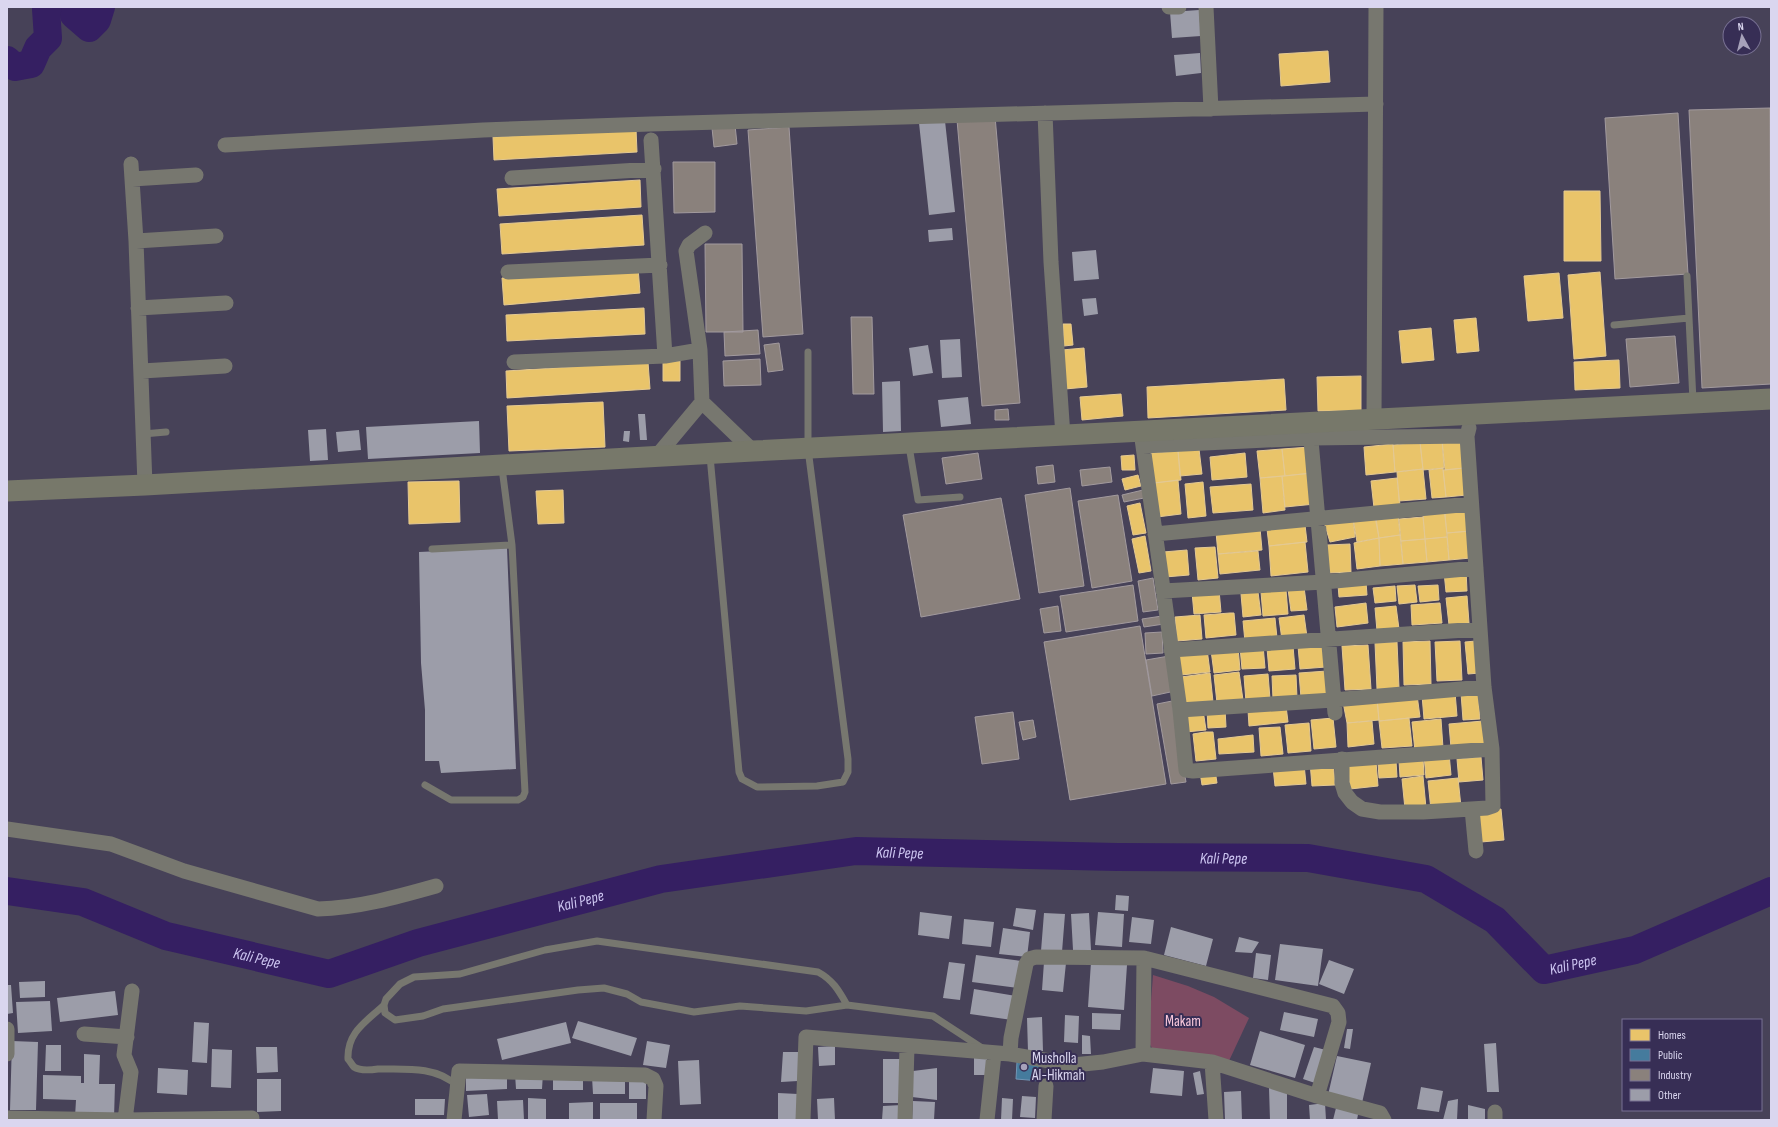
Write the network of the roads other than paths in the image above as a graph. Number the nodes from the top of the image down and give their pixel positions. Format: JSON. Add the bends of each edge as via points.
{"nodes":[{"id":1,"x":1180,"y":7,"type":"edge"},
{"id":2,"x":1206,"y":7,"type":"edge"},
{"id":3,"x":1376,"y":7,"type":"edge"},
{"id":4,"x":1169,"y":8,"type":"edge"},
{"id":5,"x":1376,"y":104,"type":"junction"},
{"id":6,"x":1211,"y":109,"type":"junction"},
{"id":7,"x":1045,"y":113,"type":"junction"},
{"id":8,"x":651,"y":140,"type":"dead end"},
{"id":9,"x":225,"y":145,"type":"dead end"},
{"id":10,"x":654,"y":169,"type":"junction"},
{"id":11,"x":196,"y":174,"type":"dead end"},
{"id":12,"x":512,"y":178,"type":"dead end"},
{"id":13,"x":705,"y":233,"type":"dead end"},
{"id":14,"x":216,"y":236,"type":"dead end"},
{"id":15,"x":136,"y":242,"type":"junction"},
{"id":16,"x":660,"y":264,"type":"junction"},
{"id":17,"x":508,"y":272,"type":"dead end"},
{"id":18,"x":1687,"y":276,"type":"dead end"},
{"id":19,"x":226,"y":303,"type":"dead end"},
{"id":20,"x":138,"y":308,"type":"junction"},
{"id":21,"x":1689,"y":318,"type":"junction"},
{"id":22,"x":1614,"y":325,"type":"dead end"},
{"id":23,"x":700,"y":350,"type":"junction"},
{"id":24,"x":808,"y":352,"type":"dead end"},
{"id":25,"x":666,"y":356,"type":"junction"},
{"id":26,"x":514,"y":362,"type":"dead end"},
{"id":27,"x":225,"y":366,"type":"dead end"},
{"id":28,"x":142,"y":372,"type":"junction"},
{"id":29,"x":1771,"y":399,"type":"edge"},
{"id":30,"x":702,"y":402,"type":"junction"},
{"id":31,"x":1693,"y":403,"type":"junction"},
{"id":32,"x":1374,"y":420,"type":"junction"},
{"id":33,"x":1310,"y":431,"type":"junction"},
{"id":34,"x":166,"y":432,"type":"dead end"},
{"id":35,"x":143,"y":434,"type":"junction"},
{"id":36,"x":1063,"y":436,"type":"junction"},
{"id":37,"x":908,"y":443,"type":"junction"},
{"id":38,"x":808,"y":448,"type":"junction"},
{"id":39,"x":753,"y":451,"type":"junction"},
{"id":40,"x":710,"y":454,"type":"junction"},
{"id":41,"x":656,"y":457,"type":"junction"},
{"id":42,"x":502,"y":466,"type":"junction"},
{"id":43,"x":145,"y":485,"type":"junction"},
{"id":44,"x":7,"y":491,"type":"edge"},
{"id":45,"x":960,"y":498,"type":"dead end"},
{"id":46,"x":1471,"y":504,"type":"junction"},
{"id":47,"x":1318,"y":519,"type":"junction"},
{"id":48,"x":1155,"y":534,"type":"junction"},
{"id":49,"x":512,"y":545,"type":"junction"},
{"id":50,"x":432,"y":549,"type":"dead end"},
{"id":51,"x":1476,"y":568,"type":"junction"},
{"id":52,"x":1324,"y":582,"type":"junction"},
{"id":53,"x":1163,"y":591,"type":"junction"},
{"id":54,"x":1480,"y":629,"type":"junction"},
{"id":55,"x":1328,"y":640,"type":"junction"},
{"id":56,"x":1171,"y":650,"type":"junction"},
{"id":57,"x":1484,"y":687,"type":"junction"},
{"id":58,"x":1334,"y":707,"type":"junction"},
{"id":59,"x":1180,"y":710,"type":"junction"},
{"id":60,"x":1492,"y":749,"type":"junction"},
{"id":61,"x":1342,"y":759,"type":"junction"},
{"id":62,"x":425,"y":785,"type":"dead end"},
{"id":63,"x":1472,"y":809,"type":"junction"},
{"id":64,"x":7,"y":829,"type":"edge"},
{"id":65,"x":1476,"y":850,"type":"dead end"},
{"id":66,"x":436,"y":886,"type":"dead end"},
{"id":67,"x":1144,"y":958,"type":"junction"},
{"id":68,"x":132,"y":991,"type":"dead end"},
{"id":69,"x":384,"y":1005,"type":"junction"},
{"id":70,"x":847,"y":1006,"type":"junction"},
{"id":71,"x":7,"y":1029,"type":"edge"},
{"id":72,"x":84,"y":1034,"type":"dead end"},
{"id":73,"x":126,"y":1037,"type":"junction"},
{"id":74,"x":907,"y":1046,"type":"junction"},
{"id":75,"x":7,"y":1054,"type":"edge"},
{"id":76,"x":994,"y":1054,"type":"junction"},
{"id":77,"x":1010,"y":1054,"type":"junction"},
{"id":78,"x":1143,"y":1054,"type":"junction"},
{"id":79,"x":1212,"y":1062,"type":"junction"},
{"id":80,"x":457,"y":1086,"type":"junction"},
{"id":81,"x":1046,"y":1086,"type":"dead end"},
{"id":82,"x":1317,"y":1096,"type":"junction"},
{"id":83,"x":7,"y":1118,"type":"edge"},
{"id":84,"x":252,"y":1118,"type":"dead end"},
{"id":85,"x":125,"y":1120,"type":"edge"},
{"id":86,"x":454,"y":1120,"type":"edge"},
{"id":87,"x":654,"y":1120,"type":"edge"},
{"id":88,"x":802,"y":1120,"type":"edge"},
{"id":89,"x":905,"y":1120,"type":"edge"},
{"id":90,"x":987,"y":1120,"type":"edge"},
{"id":91,"x":1044,"y":1120,"type":"edge"},
{"id":92,"x":1216,"y":1120,"type":"edge"},
{"id":93,"x":1384,"y":1120,"type":"edge"}],
"edges":[{"from":1,"to":4,"type":"street"},
{"from":2,"to":6,"type":"street"},
{"from":3,"to":5,"type":"street"},
{"from":5,"to":6,"type":"street"},
{"from":5,"to":32,"type":"street"},
{"from":6,"to":7,"type":"street"},
{"from":7,"to":9,"type":"street","via":[[483,130]]},
{"from":7,"to":36,"type":"street","via":[[1051,262]]},
{"from":8,"to":10,"type":"street"},
{"from":10,"to":12,"type":"street"},
{"from":10,"to":16,"type":"street"},
{"from":11,"to":15,"type":"street","via":[[132,172]]},
{"from":13,"to":23,"type":"street","via":[[689,245],[686,251]]},
{"from":14,"to":15,"type":"street"},
{"from":15,"to":20,"type":"street"},
{"from":16,"to":17,"type":"street"},
{"from":16,"to":25,"type":"street"},
{"from":18,"to":21,"type":"lane"},
{"from":19,"to":20,"type":"street"},
{"from":20,"to":28,"type":"street"},
{"from":21,"to":22,"type":"lane"},
{"from":21,"to":31,"type":"lane"},
{"from":23,"to":25,"type":"street"},
{"from":23,"to":30,"type":"street"},
{"from":24,"to":38,"type":"lane"},
{"from":25,"to":26,"type":"street"},
{"from":27,"to":28,"type":"street"},
{"from":28,"to":35,"type":"street"},
{"from":29,"to":31,"type":"main road"},
{"from":30,"to":39,"type":"street"},
{"from":30,"to":41,"type":"street"},
{"from":31,"to":32,"type":"main road"},
{"from":32,"to":33,"type":"main road"},
{"from":33,"to":36,"type":"main road"},
{"from":33,"to":46,"type":"street","via":[[1468,432]]},
{"from":33,"to":47,"type":"street"},
{"from":33,"to":48,"type":"street","via":[[1142,442]]},
{"from":34,"to":35,"type":"lane"},
{"from":35,"to":43,"type":"street"},
{"from":36,"to":37,"type":"main road"},
{"from":37,"to":38,"type":"main road"},
{"from":37,"to":45,"type":"lane","via":[[918,500]]},
{"from":38,"to":39,"type":"main road"},
{"from":38,"to":40,"type":"lane","via":[[848,759],[848,772],[843,782],[818,786],[757,787],[742,779],[739,772]]},
{"from":39,"to":40,"type":"main road"},
{"from":40,"to":41,"type":"main road"},
{"from":41,"to":42,"type":"main road"},
{"from":42,"to":43,"type":"main road"},
{"from":42,"to":49,"type":"lane"},
{"from":43,"to":44,"type":"main road"},
{"from":46,"to":47,"type":"street"},
{"from":46,"to":51,"type":"street"},
{"from":47,"to":48,"type":"street"},
{"from":47,"to":52,"type":"street"},
{"from":48,"to":53,"type":"street"},
{"from":49,"to":50,"type":"lane"},
{"from":49,"to":62,"type":"lane","via":[[525,792],[518,800],[451,800]]},
{"from":51,"to":52,"type":"street"},
{"from":51,"to":54,"type":"street"},
{"from":52,"to":53,"type":"street"},
{"from":52,"to":55,"type":"street"},
{"from":53,"to":56,"type":"street"},
{"from":54,"to":55,"type":"street"},
{"from":54,"to":57,"type":"street"},
{"from":55,"to":56,"type":"street"},
{"from":55,"to":58,"type":"street"},
{"from":56,"to":59,"type":"street"},
{"from":57,"to":58,"type":"street"},
{"from":57,"to":60,"type":"street"},
{"from":58,"to":59,"type":"street"},
{"from":59,"to":61,"type":"street","via":[[1184,767],[1188,771]]},
{"from":60,"to":61,"type":"street"},
{"from":60,"to":63,"type":"street","via":[[1493,806]]},
{"from":61,"to":63,"type":"street","via":[[1342,783],[1345,793],[1362,809],[1380,812]]},
{"from":63,"to":65,"type":"street"},
{"from":64,"to":66,"type":"street","via":[[111,844],[184,871],[318,909],[396,897]]},
{"from":67,"to":77,"type":"street","via":[[1029,959],[1024,971]]},
{"from":67,"to":78,"type":"street"},
{"from":67,"to":82,"type":"street","via":[[1333,1006],[1338,1013],[1339,1022]]},
{"from":68,"to":73,"type":"street"},
{"from":69,"to":70,"type":"lane","via":[[385,1013],[395,1020],[423,1016],[443,1009],[604,988],[627,994],[641,1002],[694,1012],[740,1006],[806,1011]]},
{"from":69,"to":70,"type":"lane","via":[[386,999],[400,984],[414,977],[460,974],[545,950],[596,941],[818,972],[840,991]]},
{"from":69,"to":80,"type":"lane","via":[[350,1040],[348,1059],[354,1067],[364,1070],[403,1069],[429,1072],[451,1079]]},
{"from":70,"to":76,"type":"lane","via":[[933,1016],[958,1034]]},
{"from":71,"to":75,"type":"street"},
{"from":72,"to":73,"type":"street"},
{"from":73,"to":85,"type":"street","via":[[124,1055],[131,1072]]},
{"from":74,"to":76,"type":"street"},
{"from":74,"to":88,"type":"street","via":[[806,1038]]},
{"from":74,"to":89,"type":"street"},
{"from":76,"to":77,"type":"street"},
{"from":76,"to":90,"type":"street"},
{"from":77,"to":78,"type":"street","via":[[1073,1065]]},
{"from":78,"to":79,"type":"street"},
{"from":79,"to":82,"type":"street"},
{"from":79,"to":92,"type":"street"},
{"from":80,"to":86,"type":"street"},
{"from":80,"to":87,"type":"street","via":[[459,1071],[645,1075],[653,1079],[656,1086]]},
{"from":81,"to":91,"type":"street"},
{"from":82,"to":93,"type":"street","via":[[1380,1113]]},
{"from":83,"to":85,"type":"street"},
{"from":84,"to":85,"type":"street"}]}
